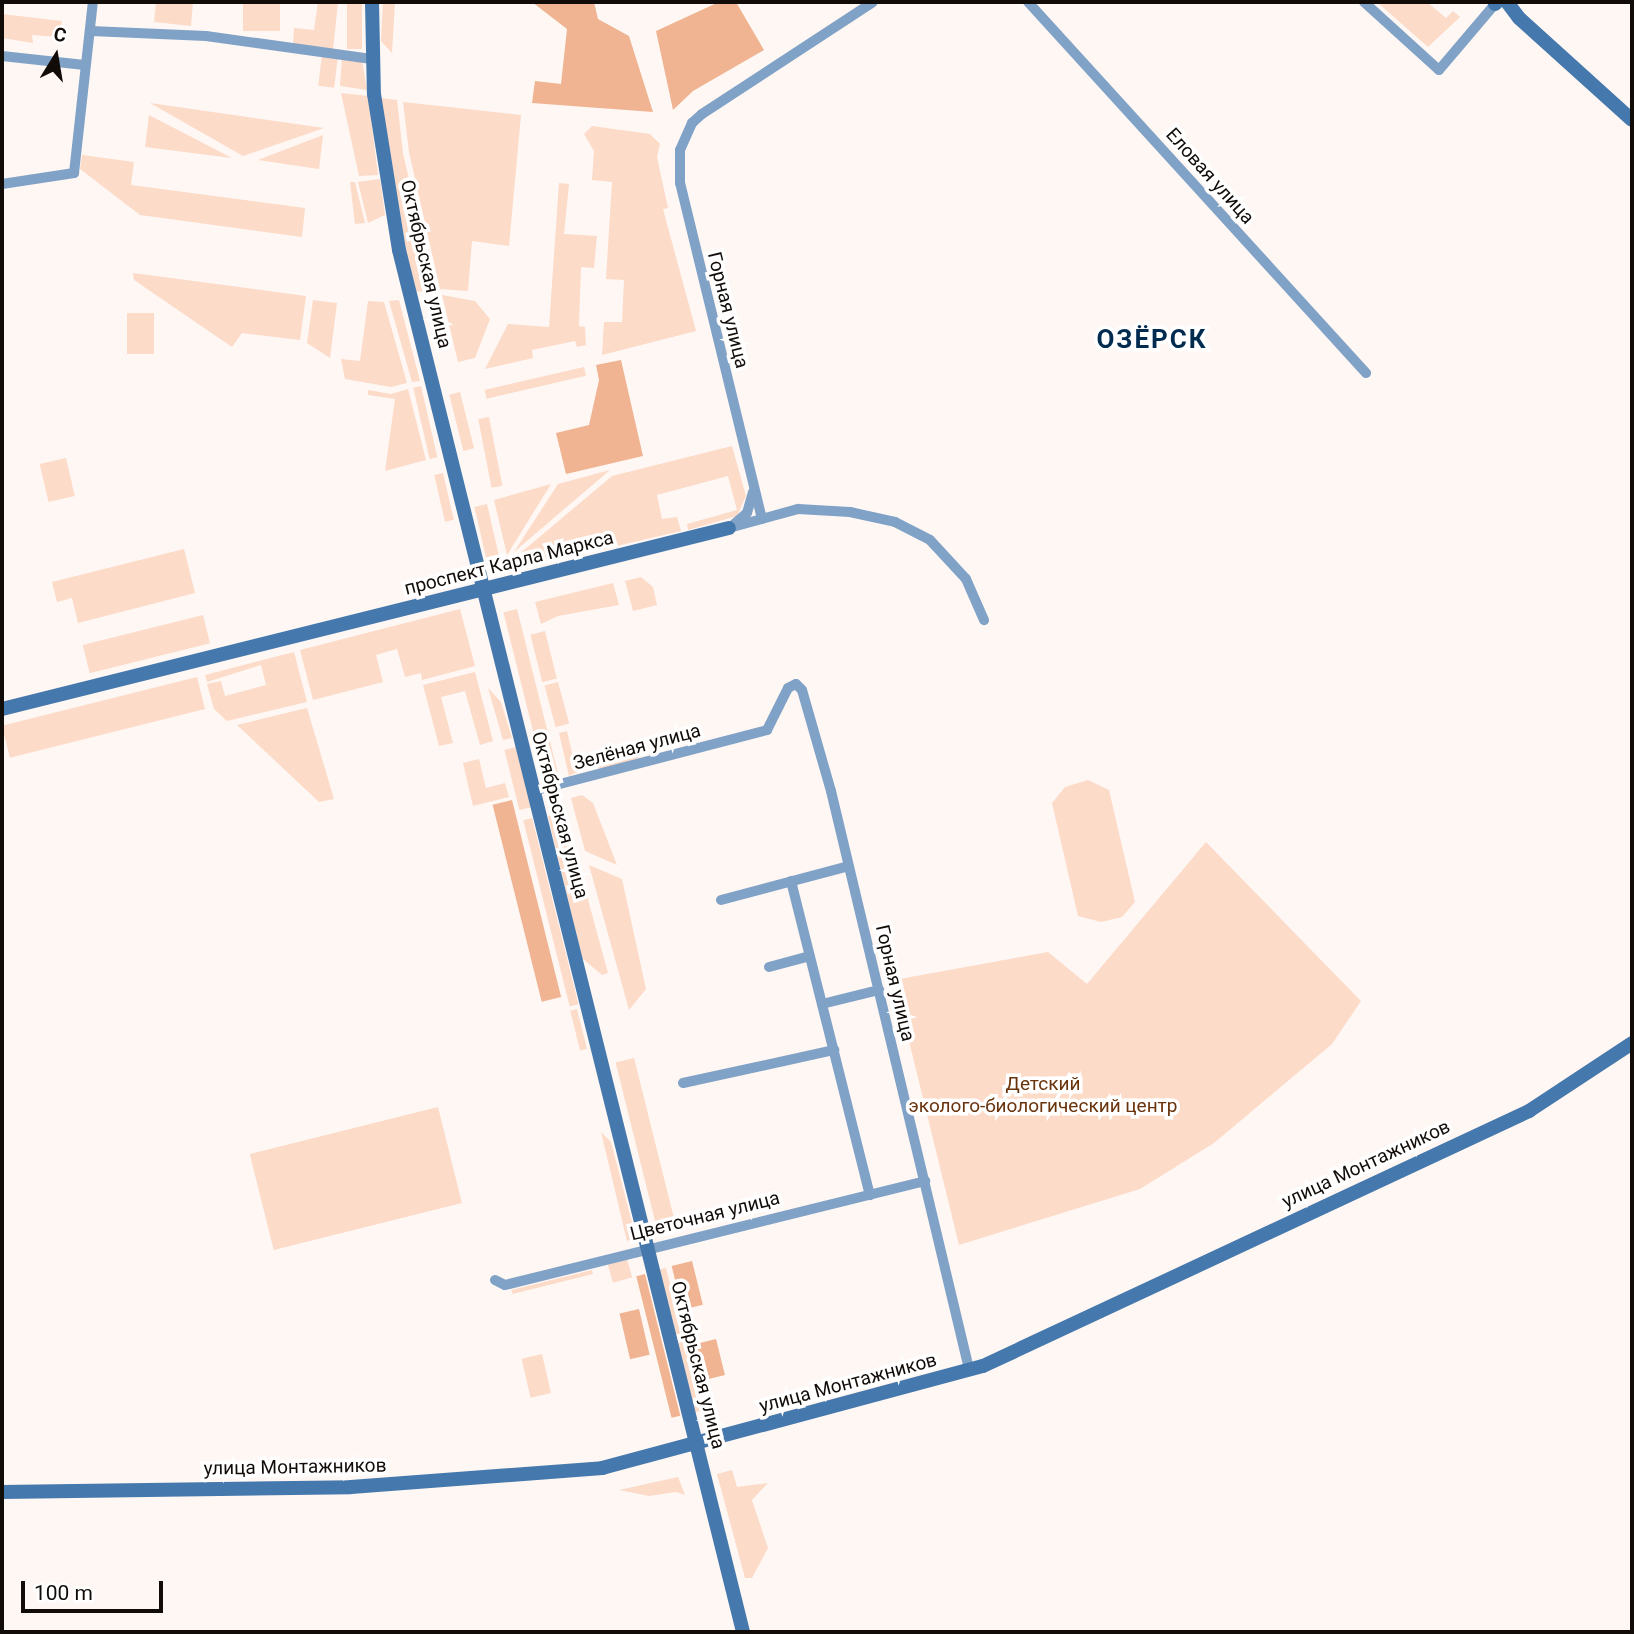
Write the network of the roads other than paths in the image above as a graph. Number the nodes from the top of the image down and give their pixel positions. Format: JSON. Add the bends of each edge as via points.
{"nodes":[{"id":1,"x":93,"y":2,"type":"edge"},
{"id":2,"x":372,"y":2,"type":"edge"},
{"id":3,"x":873,"y":2,"type":"edge"},
{"id":4,"x":1028,"y":2,"type":"edge"},
{"id":5,"x":1364,"y":2,"type":"edge"},
{"id":6,"x":1497,"y":2,"type":"edge"},
{"id":7,"x":91,"y":31,"type":"junction"},
{"id":8,"x":2,"y":56,"type":"edge"},
{"id":9,"x":371,"y":59,"type":"junction"},
{"id":10,"x":85,"y":65,"type":"junction"},
{"id":11,"x":1632,"y":120,"type":"edge"},
{"id":12,"x":2,"y":184,"type":"edge"},
{"id":13,"x":1366,"y":373,"type":"dead end"},
{"id":14,"x":753,"y":484,"type":"junction"},
{"id":15,"x":762,"y":519,"type":"junction"},
{"id":16,"x":730,"y":528,"type":"junction"},
{"id":17,"x":483,"y":589,"type":"junction"},
{"id":18,"x":984,"y":620,"type":"dead end"},
{"id":19,"x":2,"y":709,"type":"edge"},
{"id":20,"x":750,"y":735,"type":"joint"},
{"id":21,"x":533,"y":792,"type":"junction"},
{"id":22,"x":849,"y":866,"type":"junction"},
{"id":23,"x":791,"y":881,"type":"junction"},
{"id":24,"x":721,"y":900,"type":"dead end"},
{"id":25,"x":810,"y":956,"type":"junction"},
{"id":26,"x":769,"y":967,"type":"dead end"},
{"id":27,"x":879,"y":990,"type":"junction"},
{"id":28,"x":822,"y":1004,"type":"junction"},
{"id":29,"x":1632,"y":1042,"type":"edge"},
{"id":30,"x":834,"y":1050,"type":"junction"},
{"id":31,"x":682,"y":1083,"type":"dead end"},
{"id":32,"x":925,"y":1181,"type":"junction"},
{"id":33,"x":870,"y":1195,"type":"junction"},
{"id":34,"x":649,"y":1247,"type":"junction"},
{"id":35,"x":495,"y":1280,"type":"dead end"},
{"id":36,"x":969,"y":1369,"type":"junction"},
{"id":37,"x":697,"y":1444,"type":"junction"},
{"id":38,"x":2,"y":1492,"type":"edge"},
{"id":39,"x":743,"y":1632,"type":"edge"}],
"edges":[{"from":1,"to":7,"type":"street"},
{"from":2,"to":9,"type":"street","name":"Октябрьская улица"},
{"from":3,"to":14,"type":"street","name":"Горная улица","via":[[702,114],[692,123],[680,149],[680,183]]},
{"from":4,"to":13,"type":"street","name":"Еловая улица"},
{"from":5,"to":6,"type":"street","via":[[1439,70]]},
{"from":6,"to":11,"type":"street"},
{"from":7,"to":9,"type":"street","via":[[206,36]]},
{"from":7,"to":10,"type":"street"},
{"from":8,"to":10,"type":"street"},
{"from":9,"to":17,"type":"street","name":"Октябрьская улица","via":[[399,250]]},
{"from":10,"to":12,"type":"street","via":[[74,173]]},
{"from":14,"to":15,"type":"street","name":"Горная улица"},
{"from":14,"to":16,"type":"street","via":[[751,505]]},
{"from":15,"to":16,"type":"street","name":"проспект Карла Маркса"},
{"from":15,"to":18,"type":"street","name":"проспект Карла Маркса","via":[[798,509],[850,512],[895,522],[930,540],[966,579]]},
{"from":16,"to":17,"type":"street","name":"проспект Карла Маркса"},
{"from":17,"to":19,"type":"street","name":"проспект Карла Маркса"},
{"from":17,"to":21,"type":"street","name":"Октябрьская улица"},
{"from":20,"to":21,"type":"street","name":"Зелёная улица"},
{"from":20,"to":22,"type":"street","name":"Горная улица","via":[[767,730],[791,685],[802,690]]},
{"from":21,"to":34,"type":"street","name":"Октябрьская улица"},
{"from":22,"to":23,"type":"street"},
{"from":22,"to":27,"type":"street","name":"Горная улица"},
{"from":23,"to":24,"type":"street"},
{"from":23,"to":25,"type":"street"},
{"from":25,"to":26,"type":"street"},
{"from":25,"to":28,"type":"street"},
{"from":27,"to":28,"type":"street"},
{"from":27,"to":32,"type":"street","name":"Горная улица"},
{"from":28,"to":30,"type":"street"},
{"from":29,"to":36,"type":"street","name":"улица Монтажников","via":[[1529,1111],[1229,1248],[1058,1333]]},
{"from":30,"to":31,"type":"street"},
{"from":30,"to":33,"type":"street"},
{"from":32,"to":33,"type":"street","name":"Цветочная улица"},
{"from":32,"to":36,"type":"street","name":"Горная улица"},
{"from":33,"to":34,"type":"street","name":"Цветочная улица"},
{"from":34,"to":35,"type":"street","name":"Цветочная улица","via":[[505,1285]]},
{"from":34,"to":37,"type":"street","name":"Октябрьская улица"},
{"from":36,"to":37,"type":"street","name":"улица Монтажников"},
{"from":37,"to":38,"type":"street","name":"улица Монтажников","via":[[602,1468],[351,1488]]},
{"from":37,"to":39,"type":"street","name":"Октябрьская улица"}]}
